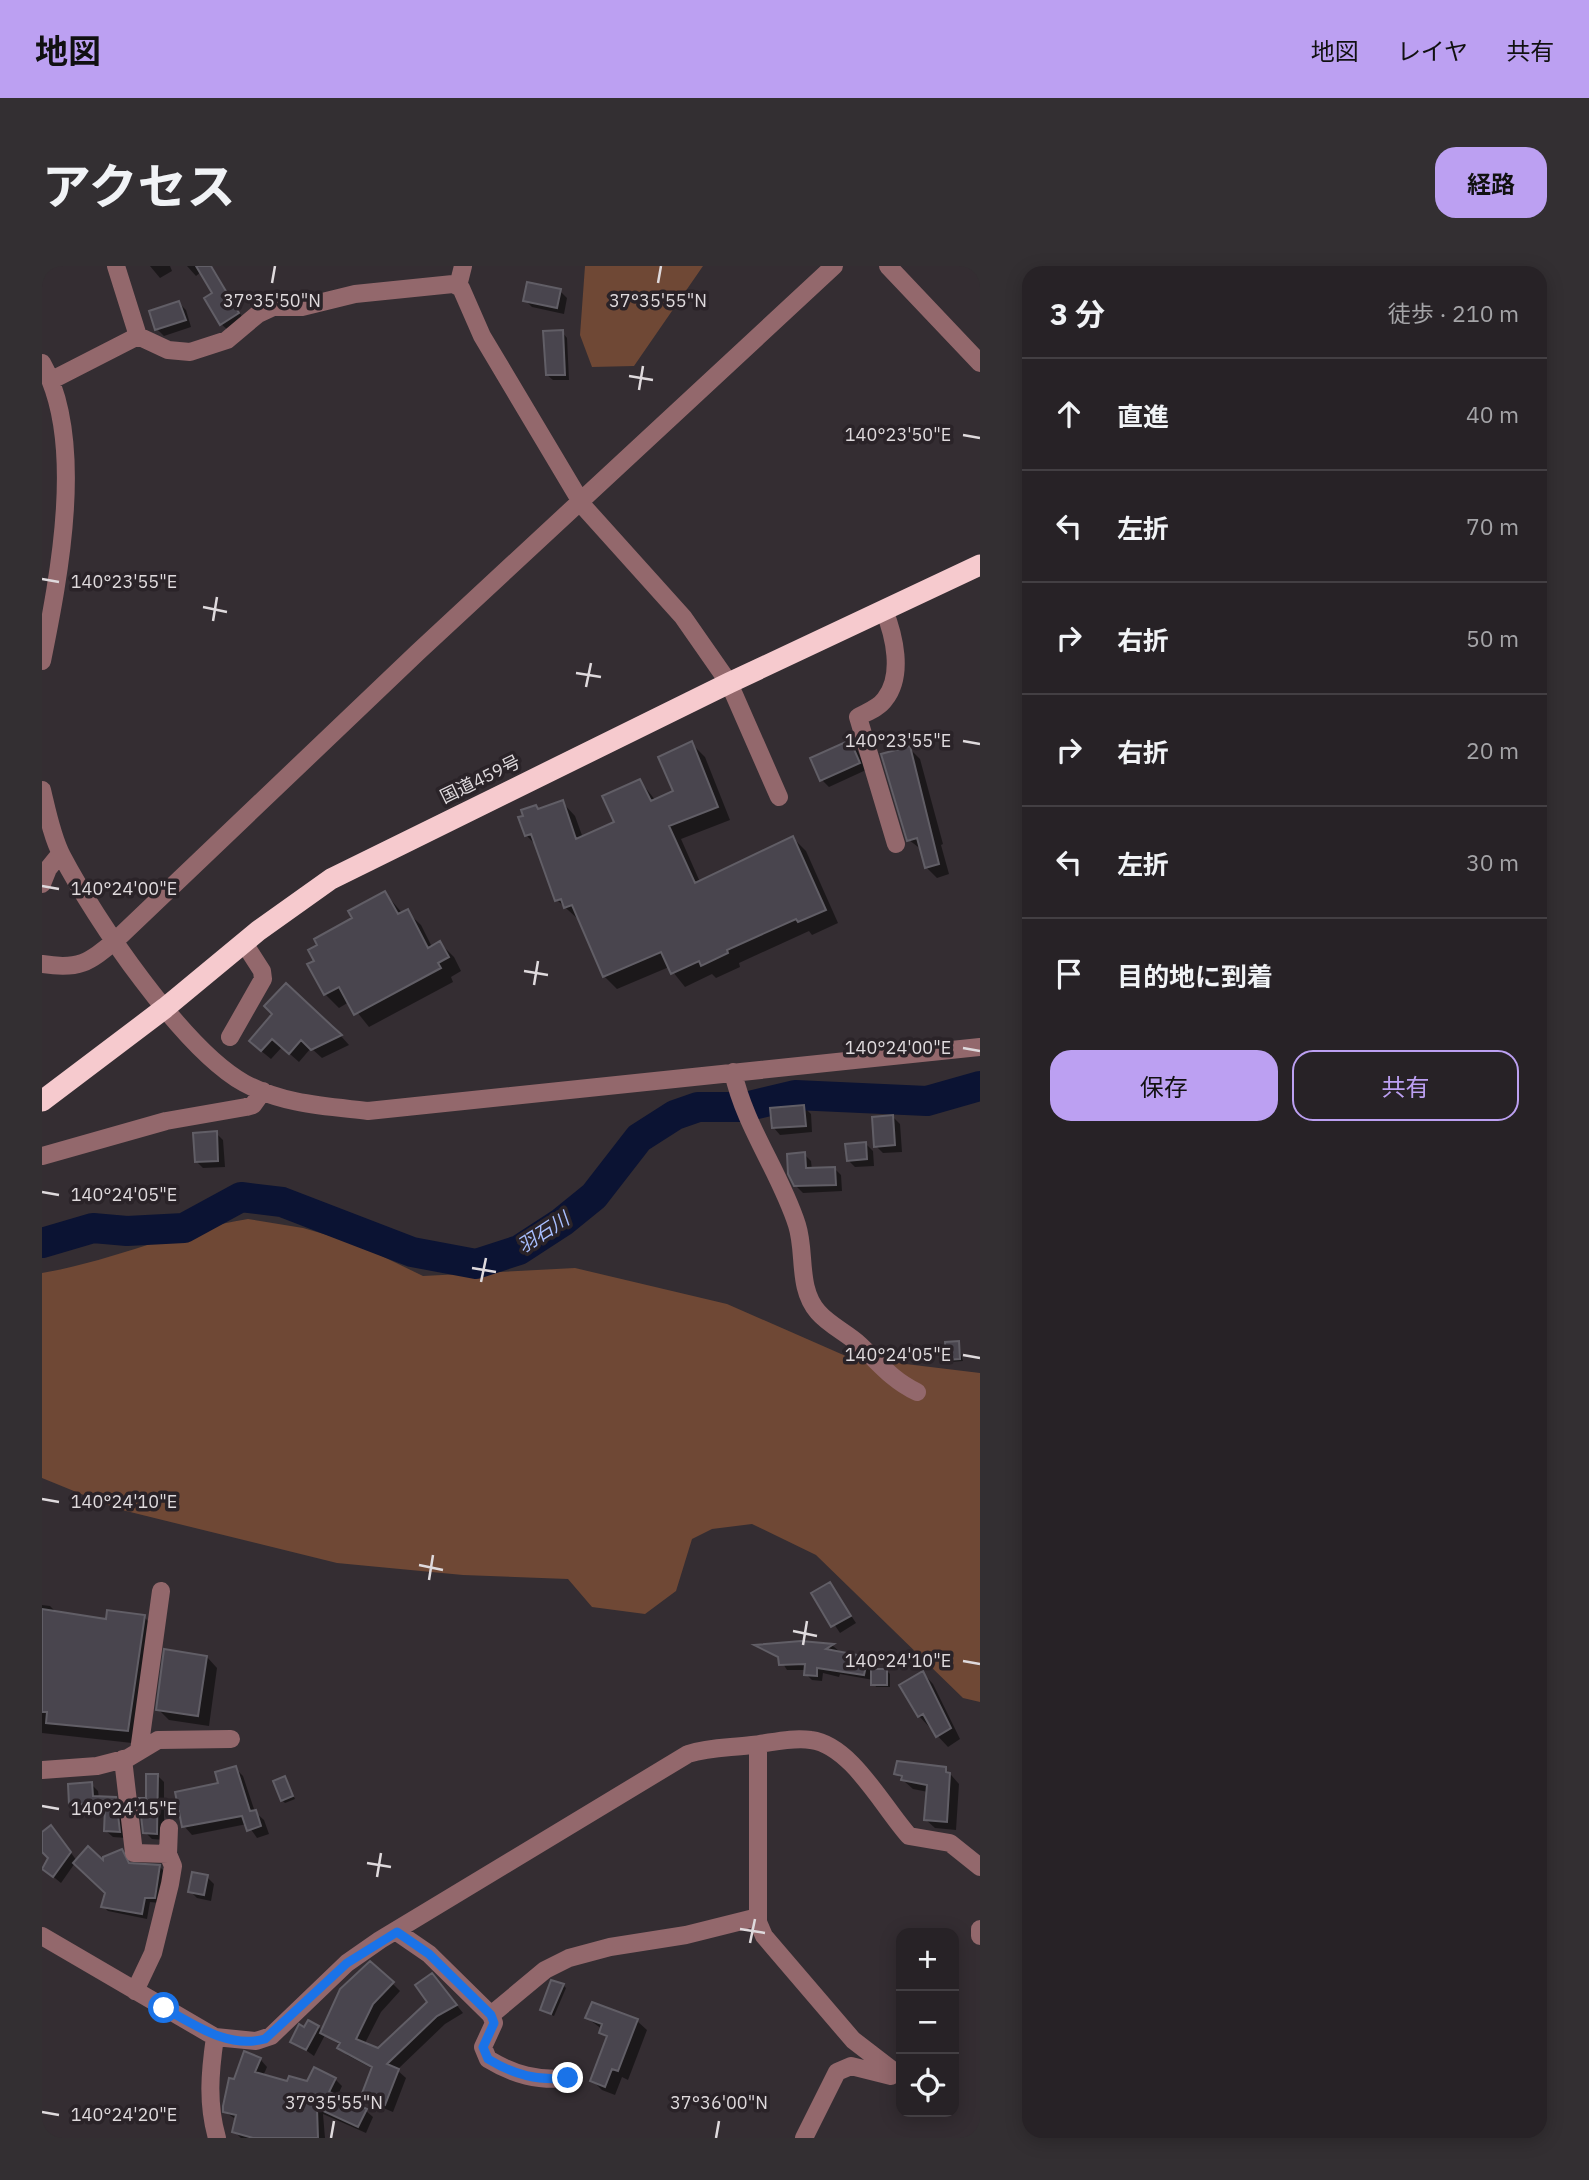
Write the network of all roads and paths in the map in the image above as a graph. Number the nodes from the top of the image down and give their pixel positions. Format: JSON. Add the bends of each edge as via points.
{"nodes":[{"id":1,"x":116,"y":266,"type":"edge"},
{"id":2,"x":463,"y":266,"type":"edge"},
{"id":3,"x":834,"y":266,"type":"edge"},
{"id":4,"x":888,"y":266,"type":"edge"},
{"id":5,"x":458,"y":286,"type":"junction"},
{"id":6,"x":138,"y":336,"type":"junction"},
{"id":7,"x":42,"y":363,"type":"edge"},
{"id":8,"x":980,"y":363,"type":"edge"},
{"id":9,"x":52,"y":380,"type":"junction"},
{"id":10,"x":581,"y":501,"type":"junction"},
{"id":11,"x":980,"y":565,"type":"edge"},
{"id":12,"x":884,"y":610,"type":"junction"},
{"id":13,"x":42,"y":661,"type":"edge"},
{"id":14,"x":729,"y":683,"type":"junction"},
{"id":15,"x":42,"y":790,"type":"edge"},
{"id":16,"x":779,"y":797,"type":"dead end"},
{"id":17,"x":896,"y":844,"type":"dead end"},
{"id":18,"x":60,"y":854,"type":"junction"},
{"id":19,"x":42,"y":884,"type":"edge"},
{"id":20,"x":116,"y":940,"type":"junction"},
{"id":21,"x":244,"y":943,"type":"junction"},
{"id":22,"x":42,"y":964,"type":"edge"},
{"id":23,"x":165,"y":1008,"type":"junction"},
{"id":24,"x":230,"y":1037,"type":"dead end"},
{"id":25,"x":980,"y":1047,"type":"edge"},
{"id":26,"x":733,"y":1072,"type":"junction"},
{"id":27,"x":263,"y":1091,"type":"junction"},
{"id":28,"x":42,"y":1101,"type":"edge"},
{"id":29,"x":42,"y":1156,"type":"edge"},
{"id":30,"x":917,"y":1392,"type":"dead end"},
{"id":31,"x":161,"y":1591,"type":"dead end"},
{"id":32,"x":231,"y":1739,"type":"dead end"},
{"id":33,"x":758,"y":1745,"type":"junction"},
{"id":34,"x":131,"y":1755,"type":"junction"},
{"id":35,"x":42,"y":1770,"type":"edge"},
{"id":36,"x":169,"y":1828,"type":"dead end"},
{"id":37,"x":168,"y":1854,"type":"junction"},
{"id":38,"x":980,"y":1867,"type":"edge"},
{"id":39,"x":758,"y":1917,"type":"junction"},
{"id":40,"x":980,"y":1928,"type":"edge"},
{"id":41,"x":397,"y":1932,"type":"junction"},
{"id":42,"x":42,"y":1936,"type":"edge"},
{"id":43,"x":980,"y":1936,"type":"edge"},
{"id":44,"x":135,"y":1991,"type":"junction"},
{"id":45,"x":491,"y":2015,"type":"junction"},
{"id":46,"x":215,"y":2037,"type":"junction"},
{"id":47,"x":568,"y":2078,"type":"dead end"},
{"id":48,"x":216,"y":2138,"type":"edge"},
{"id":49,"x":804,"y":2138,"type":"edge"}],
"edges":[{"from":1,"to":6,"type":"street"},
{"from":2,"to":5,"type":"street"},
{"from":3,"to":10,"type":"street"},
{"from":4,"to":8,"type":"street"},
{"from":5,"to":6,"type":"street","via":[[355,294],[302,307],[273,307],[227,340],[190,352],[168,350]]},
{"from":5,"to":10,"type":"street","via":[[482,336]]},
{"from":6,"to":9,"type":"street"},
{"from":7,"to":9,"type":"street"},
{"from":9,"to":13,"type":"street","via":[[64,446],[64,517],[59,576]]},
{"from":10,"to":14,"type":"street","via":[[683,617]]},
{"from":10,"to":20,"type":"street"},
{"from":11,"to":12,"type":"highway","name":"国道459号"},
{"from":12,"to":14,"type":"highway","name":"国道459号"},
{"from":12,"to":17,"type":"street","via":[[893,634],[892,688],[877,707],[858,717]]},
{"from":14,"to":16,"type":"street"},
{"from":14,"to":21,"type":"highway","name":"国道459号","via":[[331,879]]},
{"from":15,"to":18,"type":"street"},
{"from":18,"to":19,"type":"street"},
{"from":18,"to":20,"type":"street"},
{"from":20,"to":22,"type":"street","via":[[80,966]]},
{"from":20,"to":23,"type":"street"},
{"from":21,"to":23,"type":"highway","name":"国道459号"},
{"from":21,"to":24,"type":"street","via":[[263,979]]},
{"from":23,"to":27,"type":"street","via":[[202,1051],[243,1083]]},
{"from":23,"to":28,"type":"highway","name":"国道459号"},
{"from":25,"to":26,"type":"street"},
{"from":26,"to":27,"type":"street","via":[[368,1111],[285,1101]]},
{"from":26,"to":30,"type":"street","via":[[746,1116],[797,1226],[803,1280],[818,1312],[895,1381]]},
{"from":27,"to":29,"type":"street","via":[[253,1105],[166,1121]]},
{"from":31,"to":34,"type":"street"},
{"from":32,"to":34,"type":"street","via":[[166,1739]]},
{"from":33,"to":38,"type":"street","via":[[808,1739],[835,1749],[861,1774],[909,1836],[950,1843]]},
{"from":33,"to":39,"type":"street"},
{"from":33,"to":41,"type":"street","via":[[706,1748],[688,1754]]},
{"from":34,"to":35,"type":"street","via":[[97,1766]]},
{"from":34,"to":37,"type":"street","via":[[134,1853]]},
{"from":36,"to":37,"type":"street"},
{"from":37,"to":44,"type":"street","via":[[173,1866],[170,1884],[153,1953]]},
{"from":39,"to":45,"type":"street","via":[[569,1958],[545,1970]]},
{"from":39,"to":49,"type":"street","via":[[764,1936],[809,1989],[853,2039],[892,2070],[891,2076],[850,2066],[837,2072]]},
{"from":40,"to":43,"type":"street"},
{"from":41,"to":45,"type":"street","via":[[429,1954]]},
{"from":41,"to":46,"type":"street","via":[[347,1963],[271,2036],[256,2041]]},
{"from":42,"to":44,"type":"street"},
{"from":44,"to":46,"type":"street"},
{"from":45,"to":47,"type":"street","via":[[494,2023],[483,2047],[488,2059],[510,2072],[545,2080]]},
{"from":46,"to":48,"type":"street","via":[[209,2105]]}]}
